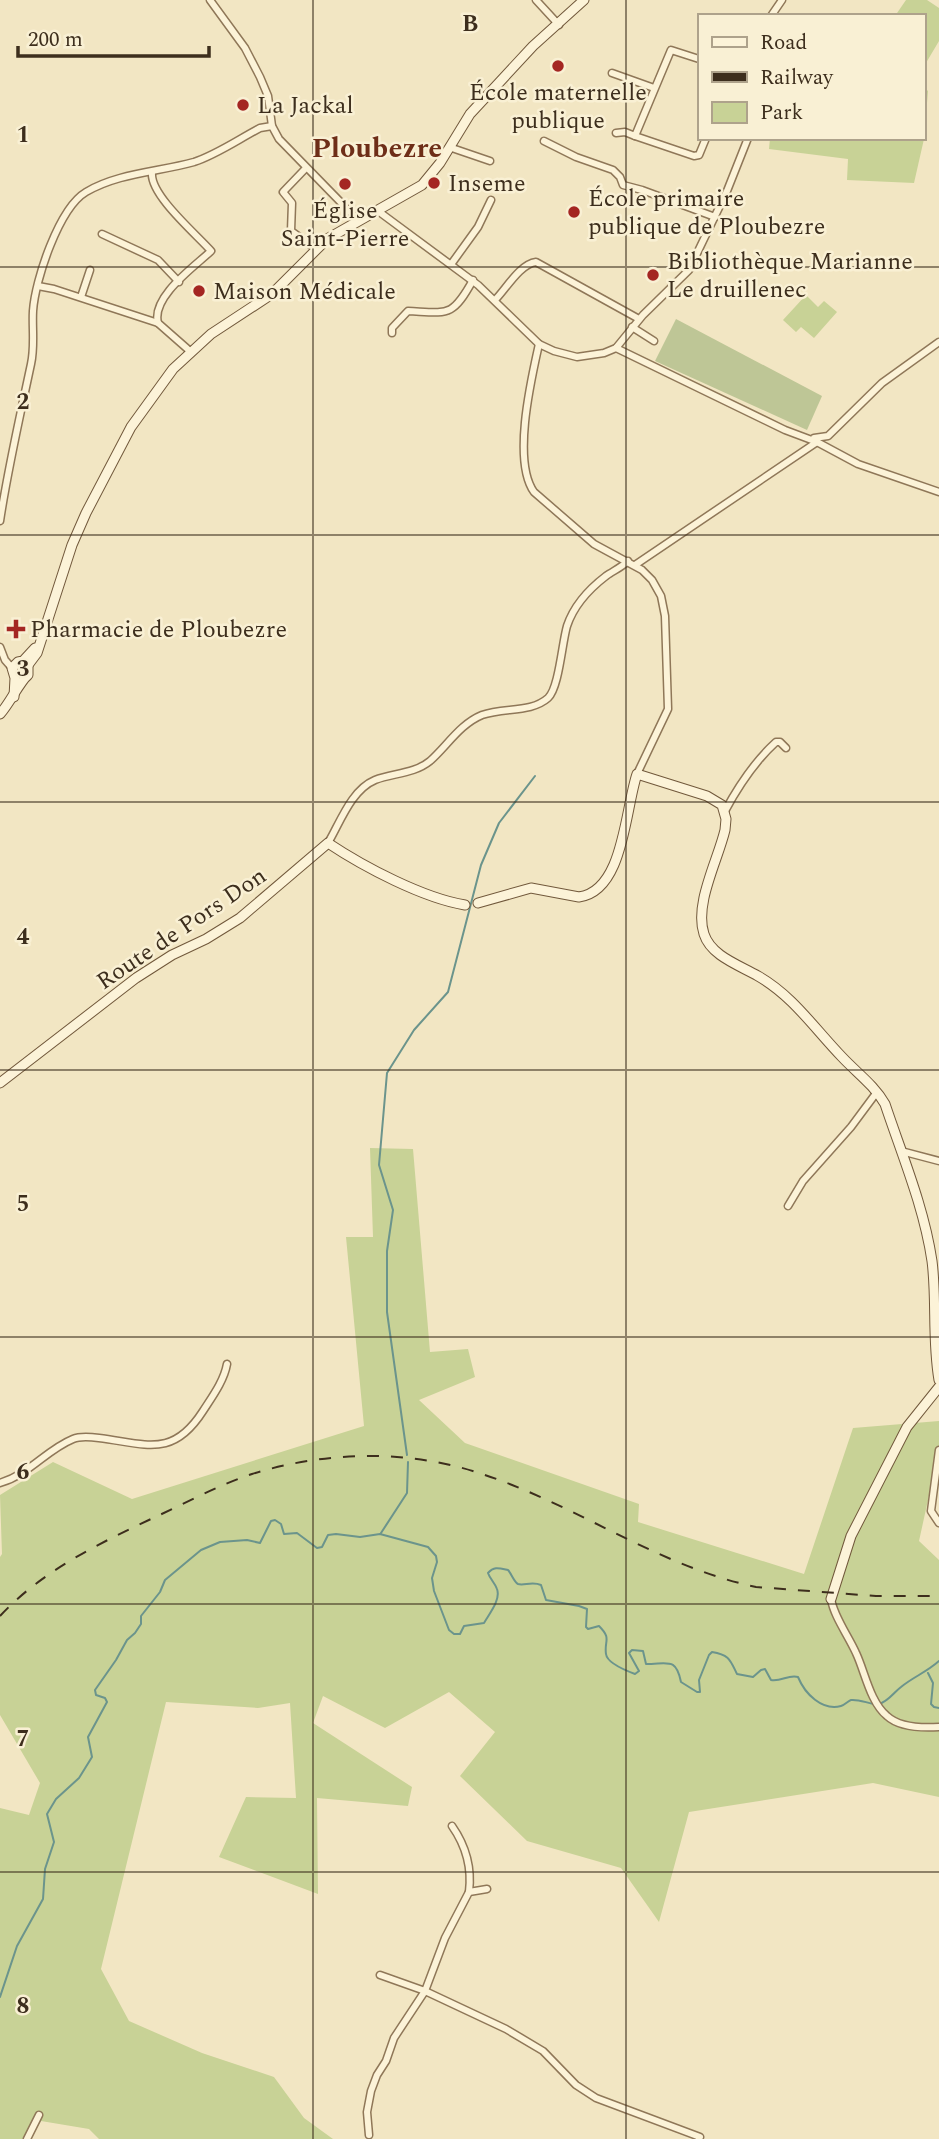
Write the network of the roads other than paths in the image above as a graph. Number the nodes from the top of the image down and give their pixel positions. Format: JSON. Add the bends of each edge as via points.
{"nodes":[{"id":1,"x":210,"y":0,"type":"edge"},
{"id":2,"x":536,"y":0,"type":"edge"},
{"id":3,"x":584,"y":0,"type":"edge"},
{"id":4,"x":559,"y":25,"type":"junction"},
{"id":5,"x":698,"y":58,"type":"edge"},
{"id":6,"x":612,"y":74,"type":"dead end"},
{"id":7,"x":654,"y":88,"type":"junction"},
{"id":8,"x":272,"y":126,"type":"junction"},
{"id":9,"x":615,"y":133,"type":"dead end"},
{"id":10,"x":635,"y":136,"type":"junction"},
{"id":11,"x":705,"y":140,"type":"edge"},
{"id":12,"x":747,"y":140,"type":"edge"},
{"id":13,"x":544,"y":141,"type":"dead end"},
{"id":14,"x":448,"y":147,"type":"junction"},
{"id":15,"x":490,"y":161,"type":"dead end"},
{"id":16,"x":306,"y":168,"type":"junction"},
{"id":17,"x":152,"y":173,"type":"junction"},
{"id":18,"x":491,"y":200,"type":"dead end"},
{"id":19,"x":378,"y":211,"type":"junction"},
{"id":20,"x":715,"y":217,"type":"junction"},
{"id":21,"x":359,"y":221,"type":"junction"},
{"id":22,"x":102,"y":234,"type":"dead end"},
{"id":23,"x":316,"y":249,"type":"junction"},
{"id":24,"x":452,"y":263,"type":"junction"},
{"id":25,"x":90,"y":270,"type":"dead end"},
{"id":26,"x":473,"y":281,"type":"junction"},
{"id":27,"x":179,"y":282,"type":"junction"},
{"id":28,"x":38,"y":286,"type":"junction"},
{"id":29,"x":80,"y":298,"type":"junction"},
{"id":30,"x":495,"y":300,"type":"junction"},
{"id":31,"x":639,"y":319,"type":"junction"},
{"id":32,"x":158,"y":323,"type":"junction"},
{"id":33,"x":632,"y":327,"type":"junction"},
{"id":34,"x":392,"y":333,"type":"dead end"},
{"id":35,"x":654,"y":341,"type":"dead end"},
{"id":36,"x":939,"y":342,"type":"edge"},
{"id":37,"x":539,"y":344,"type":"junction"},
{"id":38,"x":615,"y":348,"type":"junction"},
{"id":39,"x":191,"y":352,"type":"junction"},
{"id":40,"x":808,"y":438,"type":"junction"},
{"id":41,"x":817,"y":442,"type":"junction"},
{"id":42,"x":4,"y":474,"type":"edge"},
{"id":43,"x":939,"y":492,"type":"edge"},
{"id":44,"x":0,"y":521,"type":"edge"},
{"id":45,"x":628,"y":561,"type":"junction"},
{"id":46,"x":635,"y":565,"type":"junction"},
{"id":47,"x":1,"y":649,"type":"edge"},
{"id":48,"x":20,"y":669,"type":"junction"},
{"id":49,"x":0,"y":714,"type":"edge"},
{"id":50,"x":786,"y":748,"type":"dead end"},
{"id":51,"x":638,"y":774,"type":"junction"},
{"id":52,"x":725,"y":811,"type":"junction"},
{"id":53,"x":328,"y":844,"type":"junction"},
{"id":54,"x":478,"y":903,"type":"joint"},
{"id":55,"x":465,"y":905,"type":"joint"},
{"id":56,"x":0,"y":1083,"type":"edge"},
{"id":57,"x":877,"y":1092,"type":"junction"},
{"id":58,"x":901,"y":1151,"type":"junction"},
{"id":59,"x":939,"y":1161,"type":"edge"},
{"id":60,"x":788,"y":1206,"type":"dead end"},
{"id":61,"x":228,"y":1364,"type":"dead end"},
{"id":62,"x":939,"y":1380,"type":"edge"},
{"id":63,"x":939,"y":1387,"type":"edge"},
{"id":64,"x":939,"y":1450,"type":"edge"},
{"id":65,"x":0,"y":1483,"type":"edge"},
{"id":66,"x":939,"y":1523,"type":"edge"},
{"id":67,"x":831,"y":1598,"type":"joint"},
{"id":68,"x":939,"y":1727,"type":"edge"},
{"id":69,"x":452,"y":1826,"type":"dead end"},
{"id":70,"x":487,"y":1889,"type":"dead end"},
{"id":71,"x":469,"y":1892,"type":"junction"},
{"id":72,"x":380,"y":1975,"type":"dead end"},
{"id":73,"x":425,"y":1991,"type":"junction"},
{"id":74,"x":39,"y":2115,"type":"dead end"},
{"id":75,"x":369,"y":2135,"type":"dead end"},
{"id":76,"x":701,"y":2138,"type":"edge"},
{"id":77,"x":27,"y":2139,"type":"edge"}],
"edges":[{"from":1,"to":8,"type":"street","via":[[260,77]]},
{"from":2,"to":4,"type":"street"},
{"from":3,"to":4,"type":"street"},
{"from":4,"to":14,"type":"street","via":[[533,46],[470,114]]},
{"from":5,"to":7,"type":"street","via":[[671,50]]},
{"from":6,"to":7,"type":"street"},
{"from":7,"to":10,"type":"street"},
{"from":8,"to":16,"type":"street"},
{"from":8,"to":17,"type":"street","via":[[196,161]]},
{"from":9,"to":10,"type":"street"},
{"from":10,"to":11,"type":"street","via":[[694,156],[699,155]]},
{"from":12,"to":20,"type":"street"},
{"from":13,"to":20,"type":"street","via":[[613,170],[623,186]]},
{"from":14,"to":15,"type":"street"},
{"from":14,"to":19,"type":"street","via":[[422,185]]},
{"from":16,"to":21,"type":"street"},
{"from":16,"to":23,"type":"street","via":[[283,192],[292,204],[291,231]]},
{"from":17,"to":27,"type":"street","via":[[157,191],[211,251]]},
{"from":17,"to":28,"type":"street","via":[[108,181],[83,193],[59,226]]},
{"from":18,"to":24,"type":"street"},
{"from":19,"to":21,"type":"street"},
{"from":19,"to":24,"type":"street"},
{"from":20,"to":31,"type":"street","via":[[689,270]]},
{"from":21,"to":23,"type":"street"},
{"from":22,"to":27,"type":"street","via":[[158,260]]},
{"from":23,"to":39,"type":"street","via":[[272,294]]},
{"from":24,"to":26,"type":"street"},
{"from":25,"to":29,"type":"street"},
{"from":26,"to":30,"type":"street"},
{"from":26,"to":34,"type":"street","via":[[452,309],[432,314],[408,311]]},
{"from":27,"to":32,"type":"street","via":[[160,303]]},
{"from":28,"to":29,"type":"street"},
{"from":28,"to":42,"type":"street","via":[[32,360]]},
{"from":29,"to":32,"type":"street"},
{"from":30,"to":31,"type":"street","via":[[521,270],[536,262]]},
{"from":30,"to":37,"type":"street"},
{"from":31,"to":33,"type":"street"},
{"from":32,"to":39,"type":"street"},
{"from":33,"to":35,"type":"street"},
{"from":33,"to":38,"type":"street"},
{"from":36,"to":40,"type":"street","via":[[882,383],[828,436]]},
{"from":37,"to":38,"type":"street","via":[[577,357]]},
{"from":37,"to":45,"type":"street","via":[[526,418],[528,483],[586,537]]},
{"from":38,"to":40,"type":"street"},
{"from":39,"to":48,"type":"street","via":[[131,426],[76,534],[39,641]]},
{"from":40,"to":41,"type":"street"},
{"from":41,"to":43,"type":"street","via":[[858,464]]},
{"from":41,"to":46,"type":"street"},
{"from":42,"to":44,"type":"street"},
{"from":45,"to":46,"type":"street"},
{"from":45,"to":53,"type":"street","name":"Route de Pors Don","via":[[576,607],[551,695],[532,707],[480,716],[424,765],[365,786]]},
{"from":46,"to":51,"type":"street","via":[[652,580],[663,604],[669,692],[668,709]]},
{"from":47,"to":48,"type":"street"},
{"from":48,"to":49,"type":"street","via":[[14,697]]},
{"from":50,"to":52,"type":"street","via":[[776,742],[762,755]]},
{"from":51,"to":52,"type":"street","via":[[707,796]]},
{"from":51,"to":54,"type":"street","via":[[613,870],[598,889],[579,897],[526,888]]},
{"from":52,"to":57,"type":"street","via":[[721,848],[702,908],[709,944],[786,994]]},
{"from":53,"to":55,"type":"street","via":[[429,895]]},
{"from":53,"to":56,"type":"street","name":"Route de Pors Don","via":[[240,918],[136,978]]},
{"from":54,"to":55,"type":"street"},
{"from":57,"to":58,"type":"street","via":[[886,1104]]},
{"from":57,"to":60,"type":"street","via":[[803,1181]]},
{"from":58,"to":59,"type":"street"},
{"from":58,"to":62,"type":"street","via":[[932,1260]]},
{"from":61,"to":65,"type":"street","via":[[195,1423],[174,1441],[152,1445],[74,1437],[17,1478]]},
{"from":63,"to":67,"type":"street","via":[[907,1427],[851,1536]]},
{"from":64,"to":66,"type":"street","via":[[930,1511]]},
{"from":67,"to":68,"type":"street","via":[[880,1708],[894,1721]]},
{"from":69,"to":71,"type":"street","via":[[465,1848]]},
{"from":70,"to":71,"type":"street"},
{"from":71,"to":73,"type":"street"},
{"from":72,"to":73,"type":"street"},
{"from":73,"to":75,"type":"street","via":[[394,2038],[371,2091]]},
{"from":73,"to":76,"type":"street","via":[[529,2042],[596,2098]]},
{"from":74,"to":77,"type":"street"}]}
